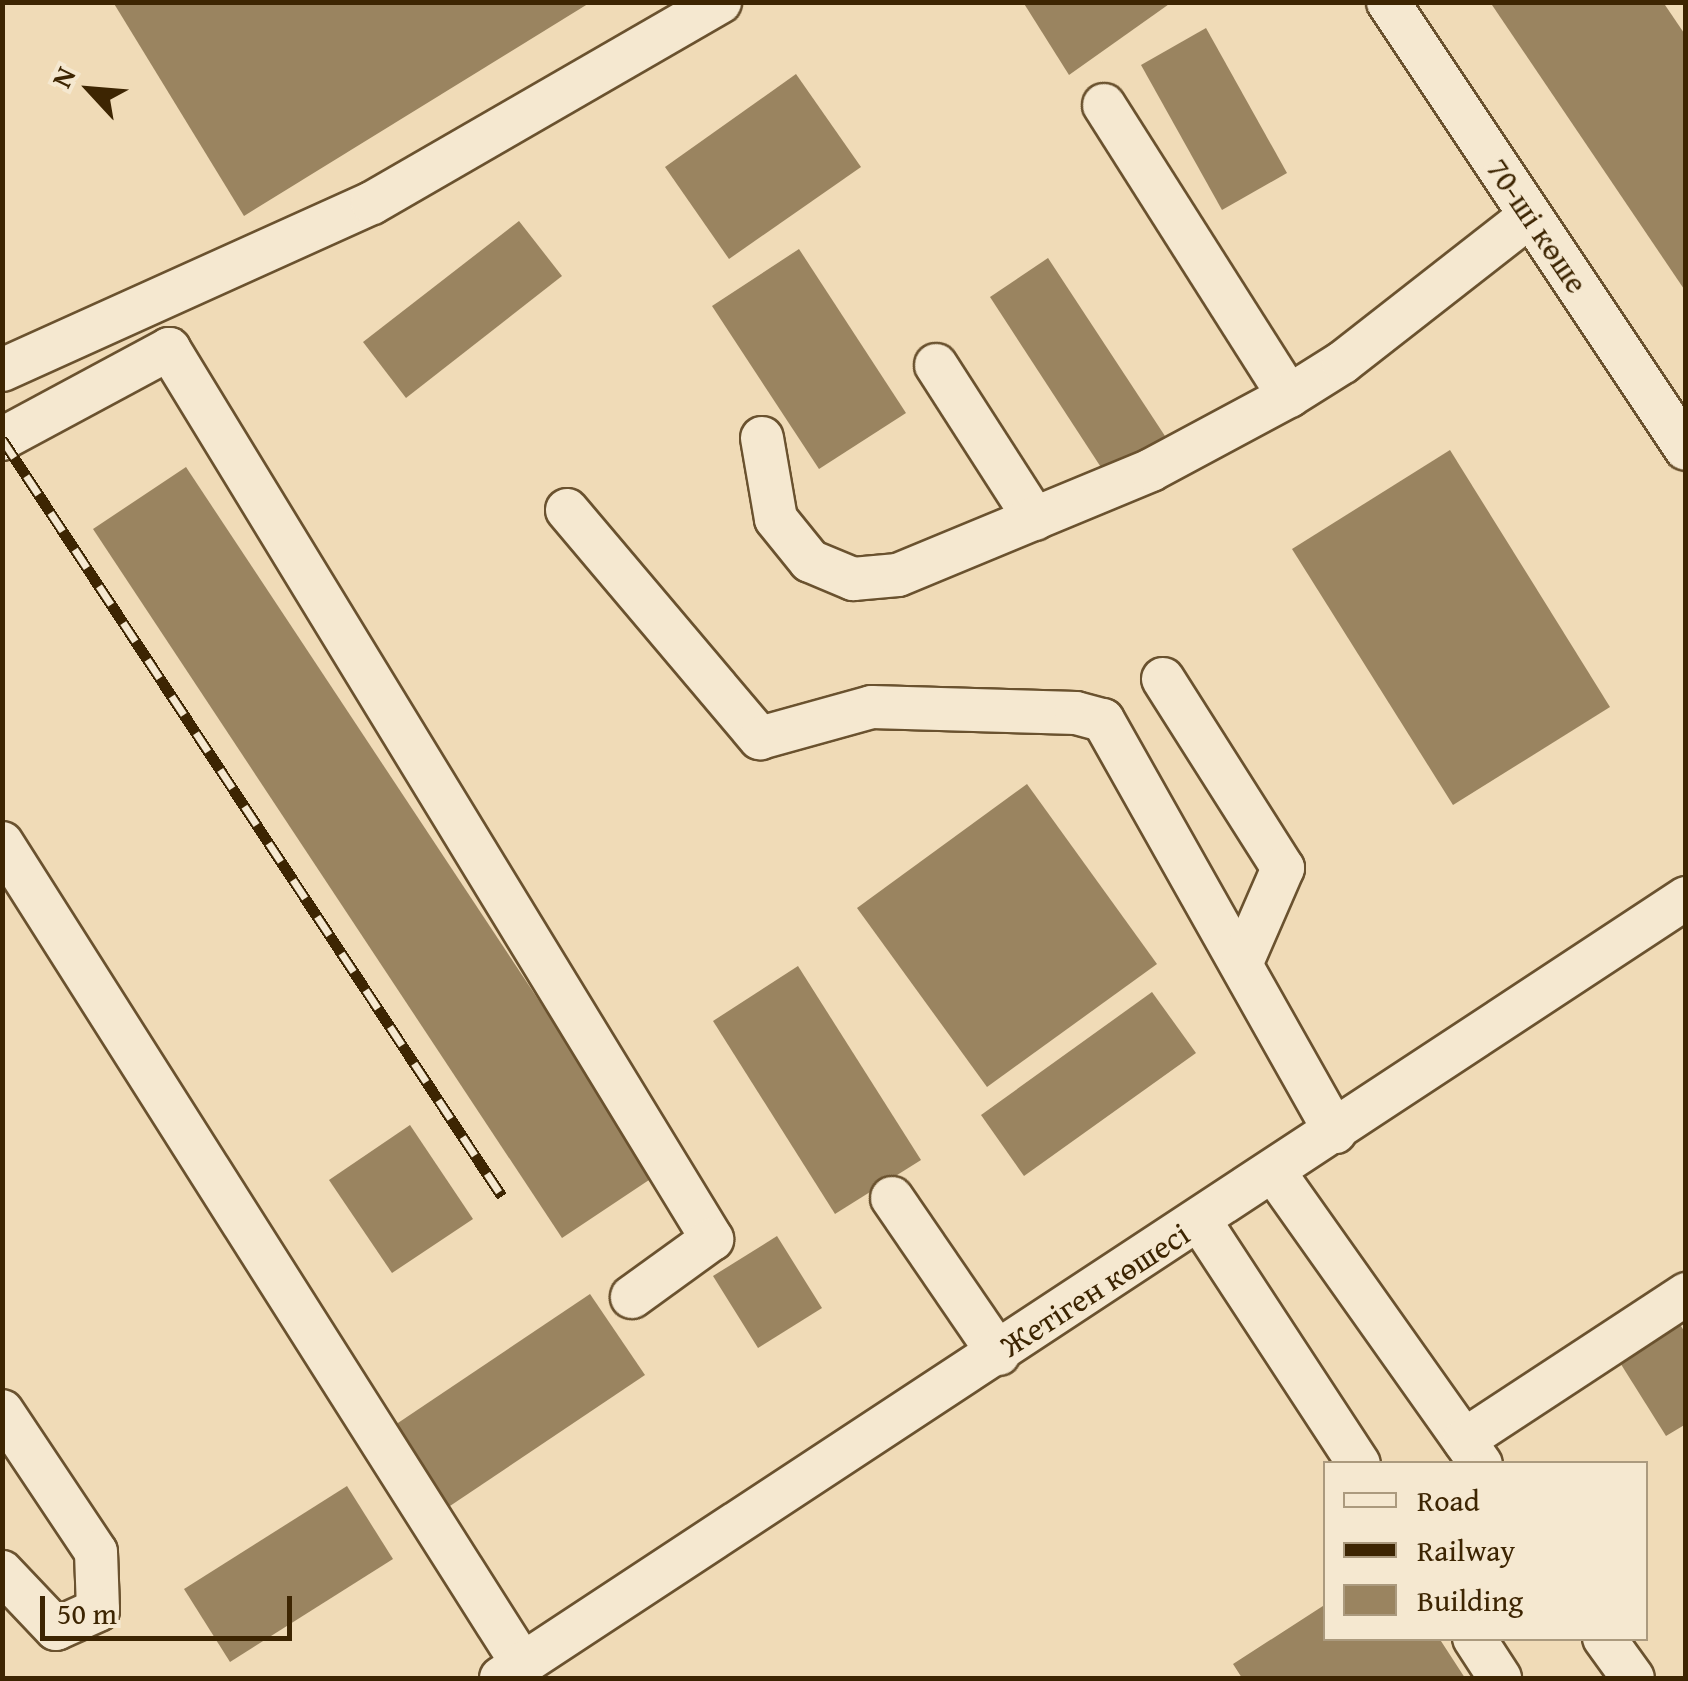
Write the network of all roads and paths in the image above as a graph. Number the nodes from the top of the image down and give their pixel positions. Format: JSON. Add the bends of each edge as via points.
{"nodes":[{"id":1,"x":720,"y":2,"type":"edge"},
{"id":2,"x":1388,"y":2,"type":"edge"},
{"id":3,"x":1104,"y":105,"type":"dead end"},
{"id":4,"x":1530,"y":216,"type":"junction"},
{"id":5,"x":936,"y":365,"type":"dead end"},
{"id":6,"x":2,"y":370,"type":"edge"},
{"id":7,"x":1288,"y":396,"type":"junction"},
{"id":8,"x":762,"y":438,"type":"dead end"},
{"id":9,"x":2,"y":439,"type":"edge"},
{"id":10,"x":1686,"y":449,"type":"edge"},
{"id":11,"x":567,"y":510,"type":"dead end"},
{"id":12,"x":1035,"y":518,"type":"junction"},
{"id":13,"x":1163,"y":678,"type":"dead end"},
{"id":14,"x":2,"y":843,"type":"edge"},
{"id":15,"x":1686,"y":898,"type":"edge"},
{"id":16,"x":1243,"y":960,"type":"junction"},
{"id":17,"x":1335,"y":1132,"type":"junction"},
{"id":18,"x":1274,"y":1172,"type":"junction"},
{"id":19,"x":892,"y":1198,"type":"dead end"},
{"id":20,"x":1200,"y":1221,"type":"junction"},
{"id":21,"x":1686,"y":1294,"type":"edge"},
{"id":22,"x":632,"y":1297,"type":"dead end"},
{"id":23,"x":999,"y":1354,"type":"junction"},
{"id":24,"x":2,"y":1411,"type":"edge"},
{"id":25,"x":1473,"y":1452,"type":"edge"},
{"id":26,"x":1357,"y":1461,"type":"edge"},
{"id":27,"x":2,"y":1572,"type":"edge"},
{"id":28,"x":1476,"y":1641,"type":"edge"},
{"id":29,"x":1606,"y":1641,"type":"edge"},
{"id":30,"x":512,"y":1672,"type":"edge"},
{"id":31,"x":1500,"y":1678,"type":"edge"},
{"id":32,"x":1632,"y":1678,"type":"edge"}],
"edges":[{"from":1,"to":6,"type":"street","via":[[372,203]]},
{"from":2,"to":4,"type":"street","name":"70-ші көше"},
{"from":3,"to":7,"type":"street"},
{"from":4,"to":7,"type":"street","via":[[1343,362]]},
{"from":4,"to":10,"type":"street","name":"70-ші көше"},
{"from":5,"to":12,"type":"street"},
{"from":7,"to":12,"type":"street","via":[[1151,470]]},
{"from":8,"to":12,"type":"street","via":[[776,518],[810,561],[853,579],[898,575]]},
{"from":9,"to":22,"type":"street","via":[[168,349],[712,1239]]},
{"from":11,"to":16,"type":"street","via":[[760,738],[872,707],[1076,713],[1103,720]]},
{"from":13,"to":16,"type":"street","via":[[1283,868]]},
{"from":14,"to":30,"type":"street"},
{"from":15,"to":17,"type":"street","name":"Жетіген көшесі"},
{"from":16,"to":17,"type":"street"},
{"from":17,"to":18,"type":"street","name":"Жетіген көшесі"},
{"from":18,"to":20,"type":"street","name":"Жетіген көшесі"},
{"from":18,"to":25,"type":"street"},
{"from":19,"to":23,"type":"street"},
{"from":20,"to":23,"type":"street","name":"Жетіген көшесі"},
{"from":20,"to":26,"type":"street"},
{"from":21,"to":25,"type":"street"},
{"from":23,"to":30,"type":"street","name":"Жетіген көшесі"},
{"from":24,"to":27,"type":"street","via":[[96,1552],[98,1610],[56,1629]]},
{"from":28,"to":31,"type":"street"},
{"from":29,"to":32,"type":"street"}]}
